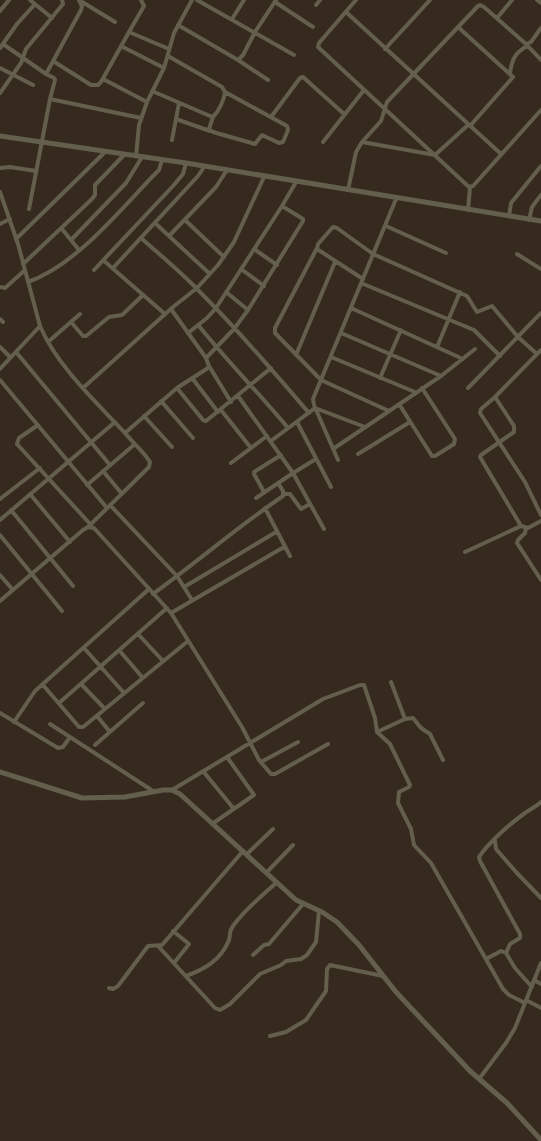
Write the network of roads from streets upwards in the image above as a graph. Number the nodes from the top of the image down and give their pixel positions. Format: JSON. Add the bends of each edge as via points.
{"nodes":[{"id":1,"x":9,"y":0,"type":"edge"},
{"id":2,"x":30,"y":0,"type":"edge"},
{"id":3,"x":62,"y":0,"type":"edge"},
{"id":4,"x":141,"y":0,"type":"edge"},
{"id":5,"x":192,"y":0,"type":"edge"},
{"id":6,"x":198,"y":0,"type":"edge"},
{"id":7,"x":209,"y":0,"type":"edge"},
{"id":8,"x":244,"y":0,"type":"edge"},
{"id":9,"x":320,"y":0,"type":"edge"},
{"id":10,"x":356,"y":0,"type":"edge"},
{"id":11,"x":430,"y":0,"type":"edge"},
{"id":12,"x":475,"y":0,"type":"edge"},
{"id":13,"x":512,"y":0,"type":"edge"},
{"id":14,"x":537,"y":0,"type":"edge"},
{"id":15,"x":276,"y":1,"type":"edge"},
{"id":16,"x":541,"y":3,"type":"edge"},
{"id":17,"x":35,"y":4,"type":"junction"},
{"id":18,"x":206,"y":5,"type":"junction"},
{"id":19,"x":316,"y":5,"type":"dead end"},
{"id":20,"x":480,"y":5,"type":"junction"},
{"id":21,"x":0,"y":11,"type":"edge"},
{"id":22,"x":346,"y":12,"type":"junction"},
{"id":23,"x":52,"y":18,"type":"junction"},
{"id":24,"x":497,"y":18,"type":"junction"},
{"id":25,"x":232,"y":19,"type":"junction"},
{"id":26,"x":115,"y":22,"type":"dead end"},
{"id":27,"x":178,"y":25,"type":"junction"},
{"id":28,"x":313,"y":27,"type":"dead end"},
{"id":29,"x":458,"y":27,"type":"junction"},
{"id":30,"x":541,"y":28,"type":"edge"},
{"id":31,"x":129,"y":32,"type":"junction"},
{"id":32,"x":255,"y":32,"type":"junction"},
{"id":33,"x":527,"y":45,"type":"junction"},
{"id":34,"x":2,"y":46,"type":"edge"},
{"id":35,"x":121,"y":46,"type":"junction"},
{"id":36,"x":385,"y":48,"type":"junction"},
{"id":37,"x":169,"y":49,"type":"junction"},
{"id":38,"x":294,"y":55,"type":"dead end"},
{"id":39,"x":168,"y":56,"type":"junction"},
{"id":40,"x":23,"y":59,"type":"junction"},
{"id":41,"x":53,"y":60,"type":"junction"},
{"id":42,"x":238,"y":60,"type":"junction"},
{"id":43,"x":541,"y":60,"type":"edge"},
{"id":44,"x":0,"y":68,"type":"edge"},
{"id":45,"x":164,"y":68,"type":"junction"},
{"id":46,"x":510,"y":73,"type":"junction"},
{"id":47,"x":14,"y":74,"type":"junction"},
{"id":48,"x":46,"y":74,"type":"junction"},
{"id":49,"x":414,"y":74,"type":"junction"},
{"id":50,"x":103,"y":79,"type":"junction"},
{"id":51,"x":268,"y":80,"type":"dead end"},
{"id":52,"x":33,"y":85,"type":"dead end"},
{"id":53,"x":364,"y":90,"type":"junction"},
{"id":54,"x":152,"y":91,"type":"junction"},
{"id":55,"x":225,"y":92,"type":"junction"},
{"id":56,"x":0,"y":93,"type":"edge"},
{"id":57,"x":50,"y":99,"type":"junction"},
{"id":58,"x":147,"y":102,"type":"junction"},
{"id":59,"x":179,"y":103,"type":"junction"},
{"id":60,"x":385,"y":110,"type":"junction"},
{"id":61,"x":541,"y":110,"type":"edge"},
{"id":62,"x":344,"y":114,"type":"junction"},
{"id":63,"x":213,"y":116,"type":"junction"},
{"id":64,"x":271,"y":117,"type":"junction"},
{"id":65,"x":141,"y":118,"type":"junction"},
{"id":66,"x":176,"y":119,"type":"junction"},
{"id":67,"x":469,"y":125,"type":"junction"},
{"id":68,"x":210,"y":131,"type":"junction"},
{"id":69,"x":0,"y":136,"type":"edge"},
{"id":70,"x":172,"y":140,"type":"dead end"},
{"id":71,"x":41,"y":142,"type":"junction"},
{"id":72,"x":323,"y":142,"type":"dead end"},
{"id":73,"x":362,"y":142,"type":"junction"},
{"id":74,"x":105,"y":152,"type":"junction"},
{"id":75,"x":501,"y":154,"type":"junction"},
{"id":76,"x":124,"y":155,"type":"junction"},
{"id":77,"x":435,"y":155,"type":"junction"},
{"id":78,"x":139,"y":157,"type":"junction"},
{"id":79,"x":162,"y":160,"type":"junction"},
{"id":80,"x":186,"y":164,"type":"junction"},
{"id":81,"x":541,"y":166,"type":"edge"},
{"id":82,"x":204,"y":167,"type":"junction"},
{"id":83,"x":0,"y":168,"type":"edge"},
{"id":84,"x":227,"y":170,"type":"junction"},
{"id":85,"x":36,"y":171,"type":"junction"},
{"id":86,"x":264,"y":177,"type":"junction"},
{"id":87,"x":296,"y":182,"type":"junction"},
{"id":88,"x":470,"y":188,"type":"junction"},
{"id":89,"x":348,"y":191,"type":"junction"},
{"id":90,"x":0,"y":192,"type":"edge"},
{"id":91,"x":541,"y":195,"type":"edge"},
{"id":92,"x":396,"y":199,"type":"junction"},
{"id":93,"x":282,"y":206,"type":"junction"},
{"id":94,"x":29,"y":209,"type":"dead end"},
{"id":95,"x":468,"y":210,"type":"junction"},
{"id":96,"x":509,"y":216,"type":"junction"},
{"id":97,"x":10,"y":219,"type":"junction"},
{"id":98,"x":185,"y":220,"type":"junction"},
{"id":99,"x":529,"y":220,"type":"junction"},
{"id":100,"x":541,"y":222,"type":"edge"},
{"id":101,"x":155,"y":223,"type":"junction"},
{"id":102,"x":0,"y":224,"type":"edge"},
{"id":103,"x":386,"y":226,"type":"junction"},
{"id":104,"x":62,"y":229,"type":"junction"},
{"id":105,"x":170,"y":236,"type":"junction"},
{"id":106,"x":141,"y":238,"type":"junction"},
{"id":107,"x":16,"y":239,"type":"junction"},
{"id":108,"x":71,"y":240,"type":"junction"},
{"id":109,"x":317,"y":247,"type":"junction"},
{"id":110,"x":254,"y":249,"type":"junction"},
{"id":111,"x":79,"y":250,"type":"junction"},
{"id":112,"x":446,"y":253,"type":"dead end"},
{"id":113,"x":373,"y":254,"type":"junction"},
{"id":114,"x":517,"y":254,"type":"dead end"},
{"id":115,"x":224,"y":257,"type":"junction"},
{"id":116,"x":103,"y":260,"type":"junction"},
{"id":117,"x":335,"y":262,"type":"junction"},
{"id":118,"x":23,"y":264,"type":"junction"},
{"id":119,"x":277,"y":265,"type":"junction"},
{"id":120,"x":113,"y":268,"type":"junction"},
{"id":121,"x":541,"y":268,"type":"edge"},
{"id":122,"x":241,"y":269,"type":"junction"},
{"id":123,"x":25,"y":270,"type":"junction"},
{"id":124,"x":94,"y":270,"type":"dead end"},
{"id":125,"x":210,"y":274,"type":"junction"},
{"id":126,"x":362,"y":281,"type":"junction"},
{"id":127,"x":28,"y":282,"type":"junction"},
{"id":128,"x":264,"y":286,"type":"junction"},
{"id":129,"x":0,"y":287,"type":"edge"},
{"id":130,"x":197,"y":288,"type":"junction"},
{"id":131,"x":226,"y":292,"type":"junction"},
{"id":132,"x":460,"y":292,"type":"junction"},
{"id":133,"x":143,"y":295,"type":"junction"},
{"id":134,"x":216,"y":308,"type":"junction"},
{"id":135,"x":351,"y":308,"type":"junction"},
{"id":136,"x":171,"y":309,"type":"junction"},
{"id":137,"x":248,"y":310,"type":"junction"},
{"id":138,"x":541,"y":313,"type":"edge"},
{"id":139,"x":80,"y":314,"type":"dead end"},
{"id":140,"x":165,"y":314,"type":"junction"},
{"id":141,"x":449,"y":319,"type":"junction"},
{"id":142,"x":71,"y":322,"type":"junction"},
{"id":143,"x":40,"y":326,"type":"junction"},
{"id":144,"x":199,"y":326,"type":"junction"},
{"id":145,"x":234,"y":329,"type":"junction"},
{"id":146,"x":401,"y":330,"type":"junction"},
{"id":147,"x":188,"y":333,"type":"junction"},
{"id":148,"x":341,"y":333,"type":"junction"},
{"id":149,"x":518,"y":337,"type":"junction"},
{"id":150,"x":48,"y":342,"type":"junction"},
{"id":151,"x":0,"y":347,"type":"edge"},
{"id":152,"x":437,"y":347,"type":"junction"},
{"id":153,"x":217,"y":348,"type":"junction"},
{"id":154,"x":475,"y":349,"type":"dead end"},
{"id":155,"x":540,"y":351,"type":"edge"},
{"id":156,"x":16,"y":352,"type":"junction"},
{"id":157,"x":391,"y":354,"type":"junction"},
{"id":158,"x":296,"y":355,"type":"junction"},
{"id":159,"x":500,"y":356,"type":"junction"},
{"id":160,"x":10,"y":357,"type":"junction"},
{"id":161,"x":331,"y":357,"type":"junction"},
{"id":162,"x":206,"y":358,"type":"junction"},
{"id":163,"x":463,"y":359,"type":"junction"},
{"id":164,"x":209,"y":366,"type":"junction"},
{"id":165,"x":271,"y":368,"type":"junction"},
{"id":166,"x":0,"y":369,"type":"edge"},
{"id":167,"x":441,"y":376,"type":"junction"},
{"id":168,"x":192,"y":378,"type":"junction"},
{"id":169,"x":380,"y":378,"type":"junction"},
{"id":170,"x":0,"y":380,"type":"edge"},
{"id":171,"x":321,"y":380,"type":"junction"},
{"id":172,"x":252,"y":385,"type":"junction"},
{"id":173,"x":83,"y":388,"type":"junction"},
{"id":174,"x":177,"y":388,"type":"junction"},
{"id":175,"x":422,"y":388,"type":"junction"},
{"id":176,"x":468,"y":388,"type":"dead end"},
{"id":177,"x":415,"y":392,"type":"junction"},
{"id":178,"x":238,"y":396,"type":"junction"},
{"id":179,"x":495,"y":397,"type":"junction"},
{"id":180,"x":161,"y":401,"type":"junction"},
{"id":181,"x":231,"y":402,"type":"junction"},
{"id":182,"x":399,"y":404,"type":"junction"},
{"id":183,"x":315,"y":408,"type":"junction"},
{"id":184,"x":220,"y":411,"type":"junction"},
{"id":185,"x":389,"y":411,"type":"junction"},
{"id":186,"x":309,"y":413,"type":"junction"},
{"id":187,"x":144,"y":416,"type":"junction"},
{"id":188,"x":115,"y":422,"type":"junction"},
{"id":189,"x":297,"y":422,"type":"junction"},
{"id":190,"x":410,"y":422,"type":"junction"},
{"id":191,"x":38,"y":424,"type":"junction"},
{"id":192,"x":365,"y":427,"type":"junction"},
{"id":193,"x":288,"y":428,"type":"junction"},
{"id":194,"x":125,"y":433,"type":"junction"},
{"id":195,"x":267,"y":436,"type":"junction"},
{"id":196,"x":193,"y":438,"type":"dead end"},
{"id":197,"x":271,"y":440,"type":"junction"},
{"id":198,"x":92,"y":442,"type":"junction"},
{"id":199,"x":500,"y":442,"type":"junction"},
{"id":200,"x":135,"y":444,"type":"junction"},
{"id":201,"x":172,"y":447,"type":"dead end"},
{"id":202,"x":251,"y":448,"type":"junction"},
{"id":203,"x":333,"y":449,"type":"junction"},
{"id":204,"x":358,"y":454,"type":"dead end"},
{"id":205,"x":281,"y":455,"type":"junction"},
{"id":206,"x":316,"y":459,"type":"junction"},
{"id":207,"x":338,"y":460,"type":"dead end"},
{"id":208,"x":68,"y":462,"type":"junction"},
{"id":209,"x":230,"y":463,"type":"dead end"},
{"id":210,"x":110,"y":465,"type":"junction"},
{"id":211,"x":40,"y":468,"type":"junction"},
{"id":212,"x":103,"y":471,"type":"junction"},
{"id":213,"x":293,"y":473,"type":"junction"},
{"id":214,"x":49,"y":478,"type":"junction"},
{"id":215,"x":278,"y":483,"type":"junction"},
{"id":216,"x":87,"y":484,"type":"junction"},
{"id":217,"x":330,"y":487,"type":"dead end"},
{"id":218,"x":264,"y":492,"type":"junction"},
{"id":219,"x":30,"y":494,"type":"junction"},
{"id":220,"x":122,"y":494,"type":"junction"},
{"id":221,"x":284,"y":494,"type":"junction"},
{"id":222,"x":256,"y":498,"type":"dead end"},
{"id":223,"x":0,"y":499,"type":"edge"},
{"id":224,"x":310,"y":504,"type":"junction"},
{"id":225,"x":109,"y":507,"type":"junction"},
{"id":226,"x":265,"y":508,"type":"junction"},
{"id":227,"x":11,"y":510,"type":"junction"},
{"id":228,"x":541,"y":514,"type":"edge"},
{"id":229,"x":0,"y":520,"type":"edge"},
{"id":230,"x":541,"y":521,"type":"edge"},
{"id":231,"x":89,"y":526,"type":"junction"},
{"id":232,"x":523,"y":527,"type":"junction"},
{"id":233,"x":324,"y":529,"type":"dead end"},
{"id":234,"x":276,"y":532,"type":"junction"},
{"id":235,"x":0,"y":536,"type":"edge"},
{"id":236,"x":70,"y":542,"type":"junction"},
{"id":237,"x":284,"y":547,"type":"junction"},
{"id":238,"x":465,"y":552,"type":"dead end"},
{"id":239,"x":290,"y":556,"type":"dead end"},
{"id":240,"x":50,"y":559,"type":"junction"},
{"id":241,"x":32,"y":574,"type":"junction"},
{"id":242,"x":0,"y":575,"type":"edge"},
{"id":243,"x":177,"y":576,"type":"junction"},
{"id":244,"x":541,"y":580,"type":"edge"},
{"id":245,"x":73,"y":586,"type":"dead end"},
{"id":246,"x":184,"y":587,"type":"junction"},
{"id":247,"x":149,"y":589,"type":"junction"},
{"id":248,"x":12,"y":590,"type":"junction"},
{"id":249,"x":153,"y":594,"type":"junction"},
{"id":250,"x":0,"y":600,"type":"edge"},
{"id":251,"x":192,"y":600,"type":"junction"},
{"id":252,"x":166,"y":608,"type":"junction"},
{"id":253,"x":62,"y":611,"type":"dead end"},
{"id":254,"x":171,"y":613,"type":"junction"},
{"id":255,"x":138,"y":634,"type":"junction"},
{"id":256,"x":188,"y":641,"type":"junction"},
{"id":257,"x":84,"y":648,"type":"junction"},
{"id":258,"x":119,"y":650,"type":"junction"},
{"id":259,"x":163,"y":661,"type":"junction"},
{"id":260,"x":100,"y":667,"type":"junction"},
{"id":261,"x":142,"y":677,"type":"junction"},
{"id":262,"x":391,"y":682,"type":"dead end"},
{"id":263,"x":81,"y":684,"type":"junction"},
{"id":264,"x":43,"y":685,"type":"junction"},
{"id":265,"x":124,"y":693,"type":"junction"},
{"id":266,"x":59,"y":703,"type":"junction"},
{"id":267,"x":144,"y":703,"type":"dead end"},
{"id":268,"x":105,"y":709,"type":"junction"},
{"id":269,"x":0,"y":713,"type":"edge"},
{"id":270,"x":97,"y":716,"type":"junction"},
{"id":271,"x":405,"y":719,"type":"junction"},
{"id":272,"x":14,"y":722,"type":"junction"},
{"id":273,"x":50,"y":724,"type":"dead end"},
{"id":274,"x":110,"y":732,"type":"junction"},
{"id":275,"x":377,"y":732,"type":"junction"},
{"id":276,"x":70,"y":737,"type":"junction"},
{"id":277,"x":298,"y":742,"type":"dead end"},
{"id":278,"x":251,"y":743,"type":"junction"},
{"id":279,"x":328,"y":744,"type":"dead end"},
{"id":280,"x":95,"y":745,"type":"dead end"},
{"id":281,"x":227,"y":757,"type":"junction"},
{"id":282,"x":443,"y":760,"type":"dead end"},
{"id":283,"x":261,"y":762,"type":"junction"},
{"id":284,"x":203,"y":771,"type":"junction"},
{"id":285,"x":0,"y":772,"type":"edge"},
{"id":286,"x":172,"y":790,"type":"junction"},
{"id":287,"x":153,"y":791,"type":"junction"},
{"id":288,"x":541,"y":802,"type":"edge"},
{"id":289,"x":234,"y":809,"type":"junction"},
{"id":290,"x":212,"y":824,"type":"junction"},
{"id":291,"x":274,"y":828,"type":"dead end"},
{"id":292,"x":495,"y":838,"type":"junction"},
{"id":293,"x":293,"y":845,"type":"dead end"},
{"id":294,"x":245,"y":852,"type":"junction"},
{"id":295,"x":267,"y":872,"type":"junction"},
{"id":296,"x":277,"y":882,"type":"junction"},
{"id":297,"x":541,"y":898,"type":"edge"},
{"id":298,"x":303,"y":904,"type":"junction"},
{"id":299,"x":319,"y":911,"type":"junction"},
{"id":300,"x":173,"y":931,"type":"junction"},
{"id":301,"x":158,"y":946,"type":"junction"},
{"id":302,"x":506,"y":953,"type":"junction"},
{"id":303,"x":253,"y":955,"type":"dead end"},
{"id":304,"x":486,"y":959,"type":"junction"},
{"id":305,"x":174,"y":963,"type":"junction"},
{"id":306,"x":541,"y":963,"type":"edge"},
{"id":307,"x":186,"y":976,"type":"junction"},
{"id":308,"x":383,"y":976,"type":"junction"},
{"id":309,"x":534,"y":980,"type":"junction"},
{"id":310,"x":541,"y":984,"type":"edge"},
{"id":311,"x":532,"y":987,"type":"junction"},
{"id":312,"x":109,"y":988,"type":"dead end"},
{"id":313,"x":526,"y":1002,"type":"junction"},
{"id":314,"x":541,"y":1008,"type":"edge"},
{"id":315,"x":270,"y":1036,"type":"dead end"},
{"id":316,"x":479,"y":1079,"type":"junction"},
{"id":317,"x":541,"y":1140,"type":"edge"}],
"edges":[{"from":1,"to":21,"type":"street"},
{"from":2,"to":17,"type":"street"},
{"from":3,"to":23,"type":"street","via":[[63,4]]},
{"from":4,"to":31,"type":"street","via":[[144,6]]},
{"from":5,"to":27,"type":"street"},
{"from":6,"to":18,"type":"street"},
{"from":7,"to":18,"type":"street"},
{"from":8,"to":25,"type":"street"},
{"from":9,"to":19,"type":"street"},
{"from":10,"to":22,"type":"street"},
{"from":11,"to":36,"type":"street"},
{"from":12,"to":20,"type":"street"},
{"from":13,"to":24,"type":"street"},
{"from":14,"to":16,"type":"street"},
{"from":15,"to":28,"type":"street"},
{"from":15,"to":32,"type":"street"},
{"from":17,"to":23,"type":"street"},
{"from":17,"to":34,"type":"street"},
{"from":18,"to":25,"type":"street"},
{"from":20,"to":24,"type":"street"},
{"from":20,"to":29,"type":"street"},
{"from":22,"to":36,"type":"street"},
{"from":22,"to":53,"type":"street","via":[[318,47]]},
{"from":23,"to":40,"type":"street","via":[[26,49]]},
{"from":24,"to":33,"type":"street"},
{"from":25,"to":32,"type":"street"},
{"from":26,"to":41,"type":"street","via":[[79,0],[81,10]]},
{"from":27,"to":37,"type":"street"},
{"from":27,"to":42,"type":"street"},
{"from":29,"to":46,"type":"street"},
{"from":29,"to":49,"type":"street"},
{"from":30,"to":33,"type":"street"},
{"from":31,"to":35,"type":"street"},
{"from":31,"to":37,"type":"street"},
{"from":32,"to":38,"type":"street"},
{"from":32,"to":42,"type":"street"},
{"from":33,"to":43,"type":"street"},
{"from":33,"to":46,"type":"street","via":[[514,55]]},
{"from":34,"to":40,"type":"street"},
{"from":35,"to":45,"type":"street"},
{"from":35,"to":50,"type":"street"},
{"from":36,"to":49,"type":"street"},
{"from":37,"to":39,"type":"street"},
{"from":39,"to":45,"type":"street"},
{"from":39,"to":55,"type":"street","via":[[222,87]]},
{"from":40,"to":47,"type":"street"},
{"from":40,"to":48,"type":"street"},
{"from":41,"to":48,"type":"street"},
{"from":41,"to":50,"type":"street","via":[[91,85],[98,85]]},
{"from":42,"to":51,"type":"street"},
{"from":44,"to":47,"type":"street"},
{"from":45,"to":54,"type":"street"},
{"from":46,"to":67,"type":"street","via":[[512,78]]},
{"from":47,"to":52,"type":"street"},
{"from":47,"to":56,"type":"street"},
{"from":48,"to":57,"type":"street","via":[[55,80]]},
{"from":49,"to":60,"type":"street","via":[[387,102]]},
{"from":49,"to":67,"type":"street"},
{"from":50,"to":58,"type":"street"},
{"from":53,"to":60,"type":"street"},
{"from":53,"to":62,"type":"street"},
{"from":54,"to":58,"type":"street"},
{"from":54,"to":59,"type":"street"},
{"from":55,"to":63,"type":"street"},
{"from":55,"to":64,"type":"street"},
{"from":57,"to":65,"type":"street"},
{"from":57,"to":71,"type":"street"},
{"from":58,"to":65,"type":"street"},
{"from":59,"to":63,"type":"street"},
{"from":59,"to":66,"type":"street"},
{"from":60,"to":73,"type":"street","via":[[381,122]]},
{"from":60,"to":77,"type":"street"},
{"from":61,"to":75,"type":"street"},
{"from":62,"to":64,"type":"street","via":[[302,77]]},
{"from":62,"to":72,"type":"street"},
{"from":63,"to":68,"type":"street"},
{"from":64,"to":68,"type":"street","via":[[288,127],[281,143],[262,135],[258,143],[252,143]]},
{"from":65,"to":78,"type":"street"},
{"from":66,"to":68,"type":"street"},
{"from":66,"to":70,"type":"street"},
{"from":67,"to":75,"type":"street"},
{"from":67,"to":77,"type":"street"},
{"from":69,"to":71,"type":"street"},
{"from":71,"to":74,"type":"street"},
{"from":71,"to":85,"type":"street"},
{"from":73,"to":77,"type":"street"},
{"from":73,"to":89,"type":"street","via":[[354,159]]},
{"from":74,"to":76,"type":"street"},
{"from":74,"to":107,"type":"street"},
{"from":75,"to":88,"type":"street"},
{"from":76,"to":78,"type":"street"},
{"from":76,"to":104,"type":"street","via":[[95,185],[92,199]]},
{"from":77,"to":88,"type":"street"},
{"from":78,"to":79,"type":"street"},
{"from":78,"to":108,"type":"street","via":[[126,183]]},
{"from":79,"to":80,"type":"street"},
{"from":79,"to":111,"type":"street","via":[[159,170]]},
{"from":80,"to":82,"type":"street"},
{"from":80,"to":116,"type":"street","via":[[183,174],[173,186]]},
{"from":81,"to":96,"type":"street","via":[[510,204]]},
{"from":82,"to":84,"type":"street"},
{"from":82,"to":101,"type":"street"},
{"from":83,"to":85,"type":"street"},
{"from":84,"to":86,"type":"street"},
{"from":84,"to":98,"type":"street"},
{"from":85,"to":94,"type":"street"},
{"from":86,"to":87,"type":"street"},
{"from":86,"to":115,"type":"street"},
{"from":87,"to":89,"type":"street"},
{"from":87,"to":93,"type":"street"},
{"from":88,"to":95,"type":"street"},
{"from":89,"to":92,"type":"street"},
{"from":90,"to":97,"type":"street"},
{"from":91,"to":99,"type":"street"},
{"from":92,"to":95,"type":"street"},
{"from":92,"to":103,"type":"street"},
{"from":93,"to":110,"type":"street"},
{"from":93,"to":119,"type":"street","via":[[303,221]]},
{"from":95,"to":96,"type":"street"},
{"from":96,"to":99,"type":"street"},
{"from":97,"to":102,"type":"street"},
{"from":97,"to":107,"type":"street"},
{"from":98,"to":105,"type":"street"},
{"from":98,"to":115,"type":"street"},
{"from":99,"to":100,"type":"street"},
{"from":101,"to":105,"type":"street"},
{"from":101,"to":106,"type":"street"},
{"from":103,"to":112,"type":"street"},
{"from":103,"to":113,"type":"street"},
{"from":104,"to":108,"type":"street"},
{"from":104,"to":118,"type":"street"},
{"from":105,"to":125,"type":"street"},
{"from":106,"to":120,"type":"street"},
{"from":106,"to":130,"type":"street"},
{"from":107,"to":118,"type":"street"},
{"from":108,"to":111,"type":"street"},
{"from":109,"to":113,"type":"street","via":[[335,227]]},
{"from":109,"to":117,"type":"street"},
{"from":109,"to":158,"type":"street","via":[[275,330]]},
{"from":110,"to":119,"type":"street"},
{"from":110,"to":122,"type":"street"},
{"from":111,"to":127,"type":"street","via":[[48,274]]},
{"from":113,"to":126,"type":"street"},
{"from":113,"to":132,"type":"street"},
{"from":114,"to":121,"type":"street"},
{"from":115,"to":125,"type":"street"},
{"from":116,"to":120,"type":"street"},
{"from":116,"to":124,"type":"street"},
{"from":117,"to":126,"type":"street"},
{"from":117,"to":158,"type":"street"},
{"from":118,"to":123,"type":"street"},
{"from":119,"to":128,"type":"street"},
{"from":120,"to":133,"type":"street"},
{"from":122,"to":128,"type":"street"},
{"from":122,"to":131,"type":"street"},
{"from":123,"to":127,"type":"street"},
{"from":123,"to":129,"type":"street","via":[[5,288]]},
{"from":125,"to":130,"type":"street"},
{"from":126,"to":135,"type":"street"},
{"from":126,"to":141,"type":"street"},
{"from":127,"to":143,"type":"street"},
{"from":128,"to":137,"type":"street"},
{"from":130,"to":134,"type":"street"},
{"from":130,"to":136,"type":"street"},
{"from":131,"to":134,"type":"street"},
{"from":131,"to":137,"type":"street"},
{"from":132,"to":141,"type":"street"},
{"from":132,"to":149,"type":"street","via":[[469,297],[477,312],[492,306]]},
{"from":133,"to":140,"type":"street"},
{"from":133,"to":142,"type":"street","via":[[122,315],[109,317],[86,336]]},
{"from":134,"to":144,"type":"street"},
{"from":134,"to":145,"type":"street"},
{"from":135,"to":146,"type":"street"},
{"from":135,"to":148,"type":"street"},
{"from":136,"to":140,"type":"street"},
{"from":136,"to":147,"type":"street"},
{"from":137,"to":145,"type":"street"},
{"from":138,"to":149,"type":"street"},
{"from":139,"to":142,"type":"street"},
{"from":140,"to":173,"type":"street"},
{"from":141,"to":152,"type":"street"},
{"from":141,"to":159,"type":"street","via":[[478,332]]},
{"from":142,"to":150,"type":"street"},
{"from":143,"to":150,"type":"street"},
{"from":143,"to":156,"type":"street"},
{"from":144,"to":147,"type":"street"},
{"from":144,"to":153,"type":"street"},
{"from":145,"to":153,"type":"street"},
{"from":145,"to":165,"type":"street"},
{"from":146,"to":152,"type":"street"},
{"from":146,"to":157,"type":"street"},
{"from":147,"to":162,"type":"street"},
{"from":148,"to":157,"type":"street"},
{"from":148,"to":161,"type":"street"},
{"from":149,"to":155,"type":"street"},
{"from":149,"to":159,"type":"street"},
{"from":150,"to":173,"type":"street"},
{"from":151,"to":160,"type":"street"},
{"from":152,"to":163,"type":"street"},
{"from":153,"to":162,"type":"street"},
{"from":153,"to":172,"type":"street"},
{"from":154,"to":163,"type":"street"},
{"from":155,"to":179,"type":"street"},
{"from":156,"to":160,"type":"street"},
{"from":156,"to":198,"type":"street"},
{"from":157,"to":167,"type":"street"},
{"from":157,"to":169,"type":"street"},
{"from":158,"to":171,"type":"street"},
{"from":159,"to":176,"type":"street"},
{"from":160,"to":166,"type":"street"},
{"from":161,"to":169,"type":"street"},
{"from":161,"to":171,"type":"street"},
{"from":162,"to":164,"type":"street"},
{"from":163,"to":167,"type":"street"},
{"from":164,"to":168,"type":"street"},
{"from":164,"to":181,"type":"street"},
{"from":165,"to":172,"type":"street"},
{"from":165,"to":186,"type":"street"},
{"from":167,"to":175,"type":"street"},
{"from":168,"to":174,"type":"street"},
{"from":168,"to":184,"type":"street"},
{"from":169,"to":177,"type":"street"},
{"from":170,"to":191,"type":"street"},
{"from":171,"to":183,"type":"street","via":[[313,399]]},
{"from":171,"to":185,"type":"street"},
{"from":172,"to":178,"type":"street"},
{"from":172,"to":193,"type":"street"},
{"from":173,"to":188,"type":"street"},
{"from":174,"to":180,"type":"street"},
{"from":174,"to":184,"type":"street","via":[[203,420]]},
{"from":175,"to":177,"type":"street"},
{"from":175,"to":190,"type":"street","via":[[455,443],[432,456]]},
{"from":177,"to":182,"type":"street"},
{"from":178,"to":181,"type":"street"},
{"from":178,"to":195,"type":"street"},
{"from":179,"to":199,"type":"street","via":[[480,413]]},
{"from":179,"to":199,"type":"street","via":[[515,429]]},
{"from":180,"to":187,"type":"street"},
{"from":180,"to":196,"type":"street"},
{"from":181,"to":184,"type":"street"},
{"from":182,"to":185,"type":"street"},
{"from":182,"to":190,"type":"street"},
{"from":183,"to":186,"type":"street"},
{"from":183,"to":192,"type":"street"},
{"from":183,"to":203,"type":"street"},
{"from":184,"to":202,"type":"street"},
{"from":185,"to":192,"type":"street"},
{"from":186,"to":189,"type":"street"},
{"from":187,"to":194,"type":"street"},
{"from":187,"to":201,"type":"street"},
{"from":188,"to":194,"type":"street"},
{"from":188,"to":198,"type":"street"},
{"from":189,"to":193,"type":"street"},
{"from":189,"to":206,"type":"street"},
{"from":190,"to":204,"type":"street"},
{"from":191,"to":208,"type":"street"},
{"from":191,"to":211,"type":"street","via":[[17,442]]},
{"from":192,"to":203,"type":"street"},
{"from":193,"to":197,"type":"street"},
{"from":194,"to":200,"type":"street"},
{"from":195,"to":197,"type":"street"},
{"from":195,"to":202,"type":"street"},
{"from":197,"to":205,"type":"street"},
{"from":198,"to":208,"type":"street"},
{"from":198,"to":210,"type":"street"},
{"from":199,"to":228,"type":"street"},
{"from":199,"to":232,"type":"street","via":[[480,457]]},
{"from":200,"to":210,"type":"street"},
{"from":200,"to":220,"type":"street","via":[[150,465]]},
{"from":202,"to":209,"type":"street"},
{"from":203,"to":207,"type":"street"},
{"from":205,"to":213,"type":"street"},
{"from":205,"to":218,"type":"street","via":[[254,472]]},
{"from":206,"to":213,"type":"street"},
{"from":206,"to":217,"type":"street"},
{"from":208,"to":214,"type":"street"},
{"from":208,"to":216,"type":"street"},
{"from":210,"to":212,"type":"street"},
{"from":211,"to":214,"type":"street"},
{"from":211,"to":223,"type":"street"},
{"from":212,"to":216,"type":"street"},
{"from":212,"to":220,"type":"street"},
{"from":213,"to":215,"type":"street"},
{"from":213,"to":224,"type":"street"},
{"from":214,"to":219,"type":"street"},
{"from":214,"to":231,"type":"street"},
{"from":215,"to":218,"type":"street"},
{"from":215,"to":221,"type":"street"},
{"from":216,"to":225,"type":"street"},
{"from":218,"to":222,"type":"street"},
{"from":219,"to":227,"type":"street"},
{"from":219,"to":236,"type":"street"},
{"from":220,"to":225,"type":"street"},
{"from":221,"to":224,"type":"street","via":[[290,494],[301,509]]},
{"from":221,"to":226,"type":"street"},
{"from":224,"to":233,"type":"street"},
{"from":225,"to":231,"type":"street"},
{"from":225,"to":243,"type":"street"},
{"from":226,"to":234,"type":"street"},
{"from":226,"to":243,"type":"street"},
{"from":227,"to":229,"type":"street"},
{"from":227,"to":240,"type":"street"},
{"from":230,"to":232,"type":"street"},
{"from":231,"to":236,"type":"street"},
{"from":231,"to":247,"type":"street"},
{"from":232,"to":238,"type":"street"},
{"from":232,"to":244,"type":"street","via":[[525,534],[517,544]]},
{"from":234,"to":237,"type":"street"},
{"from":234,"to":246,"type":"street"},
{"from":235,"to":241,"type":"street"},
{"from":236,"to":240,"type":"street"},
{"from":237,"to":239,"type":"street"},
{"from":237,"to":251,"type":"street"},
{"from":240,"to":241,"type":"street"},
{"from":240,"to":245,"type":"street"},
{"from":241,"to":248,"type":"street"},
{"from":241,"to":253,"type":"street"},
{"from":242,"to":248,"type":"street"},
{"from":243,"to":246,"type":"street"},
{"from":243,"to":249,"type":"street"},
{"from":246,"to":251,"type":"street"},
{"from":247,"to":249,"type":"street"},
{"from":247,"to":257,"type":"street"},
{"from":248,"to":250,"type":"street"},
{"from":249,"to":252,"type":"street"},
{"from":251,"to":254,"type":"street"},
{"from":252,"to":254,"type":"street"},
{"from":252,"to":255,"type":"street"},
{"from":254,"to":256,"type":"street"},
{"from":255,"to":258,"type":"street"},
{"from":255,"to":259,"type":"street"},
{"from":256,"to":259,"type":"street"},
{"from":256,"to":278,"type":"street"},
{"from":257,"to":260,"type":"street"},
{"from":257,"to":264,"type":"street"},
{"from":258,"to":260,"type":"street"},
{"from":258,"to":261,"type":"street"},
{"from":259,"to":261,"type":"street"},
{"from":260,"to":263,"type":"street"},
{"from":260,"to":265,"type":"street"},
{"from":261,"to":265,"type":"street"},
{"from":262,"to":271,"type":"street"},
{"from":263,"to":266,"type":"street"},
{"from":263,"to":268,"type":"street"},
{"from":264,"to":266,"type":"street"},
{"from":264,"to":272,"type":"street"},
{"from":265,"to":268,"type":"street"},
{"from":266,"to":270,"type":"street","via":[[80,727]]},
{"from":267,"to":274,"type":"street"},
{"from":268,"to":270,"type":"street"},
{"from":269,"to":272,"type":"street"},
{"from":270,"to":274,"type":"street"},
{"from":271,"to":275,"type":"street"},
{"from":271,"to":282,"type":"street","via":[[413,718],[428,732]]},
{"from":272,"to":276,"type":"street","via":[[58,748],[63,747]]},
{"from":273,"to":276,"type":"street"},
{"from":274,"to":280,"type":"street"},
{"from":275,"to":278,"type":"street","via":[[366,689],[360,685],[321,700]]},
{"from":275,"to":304,"type":"street","via":[[390,744],[410,785],[399,792],[398,797],[414,845],[432,863]]},
{"from":276,"to":287,"type":"street"},
{"from":277,"to":283,"type":"street"},
{"from":278,"to":281,"type":"street"},
{"from":278,"to":283,"type":"street"},
{"from":279,"to":283,"type":"street","via":[[275,774],[271,774]]},
{"from":281,"to":284,"type":"street"},
{"from":281,"to":289,"type":"street","via":[[254,794]]},
{"from":284,"to":286,"type":"street"},
{"from":284,"to":289,"type":"street"},
{"from":285,"to":287,"type":"street","via":[[82,798],[125,797]]},
{"from":286,"to":287,"type":"street"},
{"from":286,"to":290,"type":"street"},
{"from":288,"to":292,"type":"street"},
{"from":289,"to":290,"type":"street"},
{"from":290,"to":294,"type":"street"},
{"from":291,"to":294,"type":"street"},
{"from":292,"to":297,"type":"street","via":[[496,849]]},
{"from":292,"to":302,"type":"street","via":[[479,860],[520,934]]},
{"from":293,"to":295,"type":"street"},
{"from":294,"to":295,"type":"street"},
{"from":294,"to":300,"type":"street"},
{"from":295,"to":296,"type":"street"},
{"from":296,"to":298,"type":"street"},
{"from":296,"to":307,"type":"street","via":[[238,920],[230,931],[230,939],[213,963]]},
{"from":298,"to":299,"type":"street"},
{"from":298,"to":303,"type":"street","via":[[269,944]]},
{"from":299,"to":307,"type":"street","via":[[316,942],[307,955],[260,974],[223,1009],[215,1008]]},
{"from":299,"to":308,"type":"street","via":[[348,933]]},
{"from":300,"to":301,"type":"street"},
{"from":300,"to":305,"type":"street","via":[[189,944]]},
{"from":301,"to":305,"type":"street"},
{"from":301,"to":312,"type":"street","via":[[148,946],[118,986]]},
{"from":302,"to":304,"type":"street"},
{"from":302,"to":311,"type":"street"},
{"from":304,"to":313,"type":"street","via":[[505,992]]},
{"from":305,"to":307,"type":"street"},
{"from":306,"to":309,"type":"street"},
{"from":308,"to":315,"type":"street","via":[[330,965],[326,993],[306,1020],[286,1032]]},
{"from":308,"to":316,"type":"street"},
{"from":309,"to":310,"type":"street"},
{"from":309,"to":311,"type":"street"},
{"from":311,"to":313,"type":"street"},
{"from":313,"to":314,"type":"street"},
{"from":313,"to":316,"type":"street","via":[[511,1035]]},
{"from":316,"to":317,"type":"street","via":[[507,1103]]}]}
